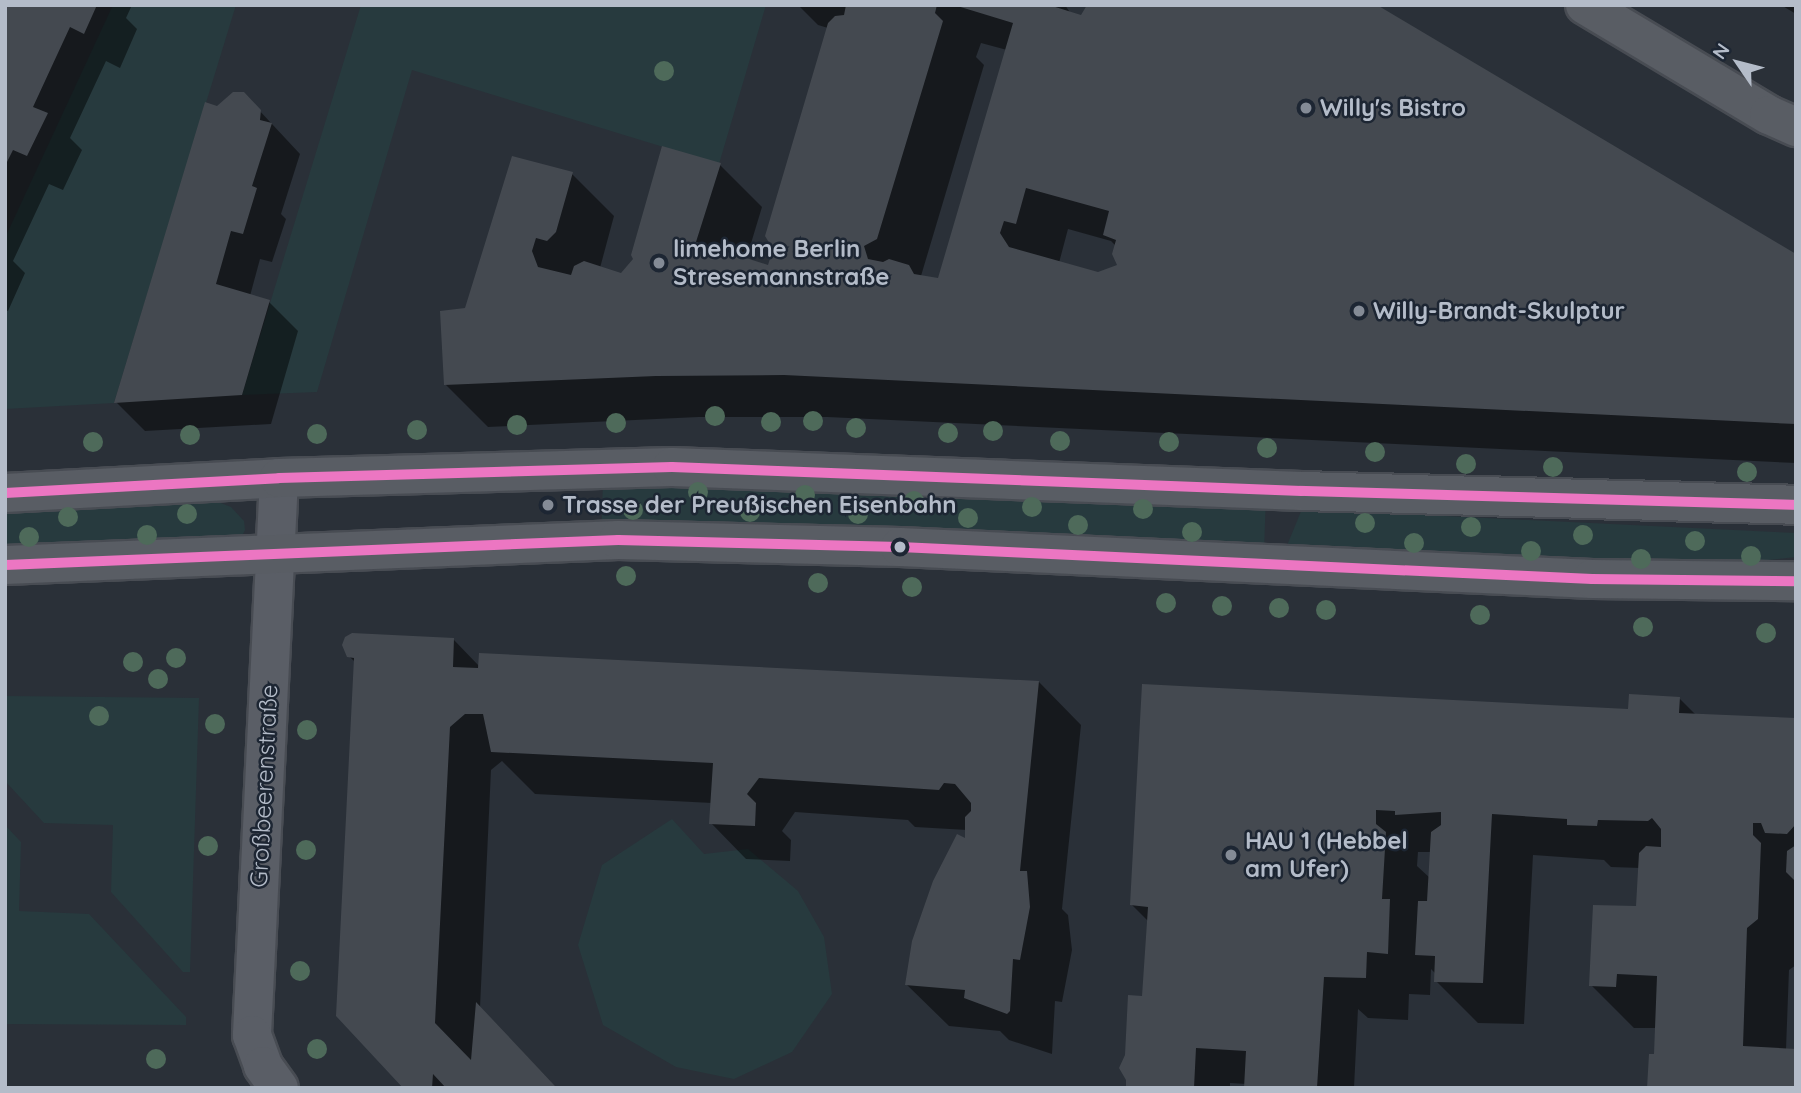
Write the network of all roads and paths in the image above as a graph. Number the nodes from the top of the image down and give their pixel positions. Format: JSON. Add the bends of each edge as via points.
{"nodes":[{"id":1,"x":1585,"y":5,"type":"edge"},
{"id":2,"x":1787,"y":127,"type":"edge"},
{"id":3,"x":279,"y":478,"type":"junction"},
{"id":4,"x":5,"y":493,"type":"edge"},
{"id":5,"x":1796,"y":505,"type":"edge"},
{"id":6,"x":274,"y":555,"type":"junction"},
{"id":7,"x":5,"y":565,"type":"edge"},
{"id":8,"x":1796,"y":581,"type":"edge"},
{"id":9,"x":279,"y":1088,"type":"edge"}],
"edges":[{"from":1,"to":2,"type":"main road"},
{"from":3,"to":4,"type":"main road"},
{"from":3,"to":5,"type":"main road","via":[[672,467]]},
{"from":3,"to":6,"type":"street","name":"Großbeerenstraße"},
{"from":6,"to":7,"type":"main road"},
{"from":6,"to":8,"type":"main road","via":[[618,540],[900,547],[1592,579]]},
{"from":6,"to":9,"type":"street","name":"Großbeerenstraße","via":[[252,1035],[263,1066]]}]}
